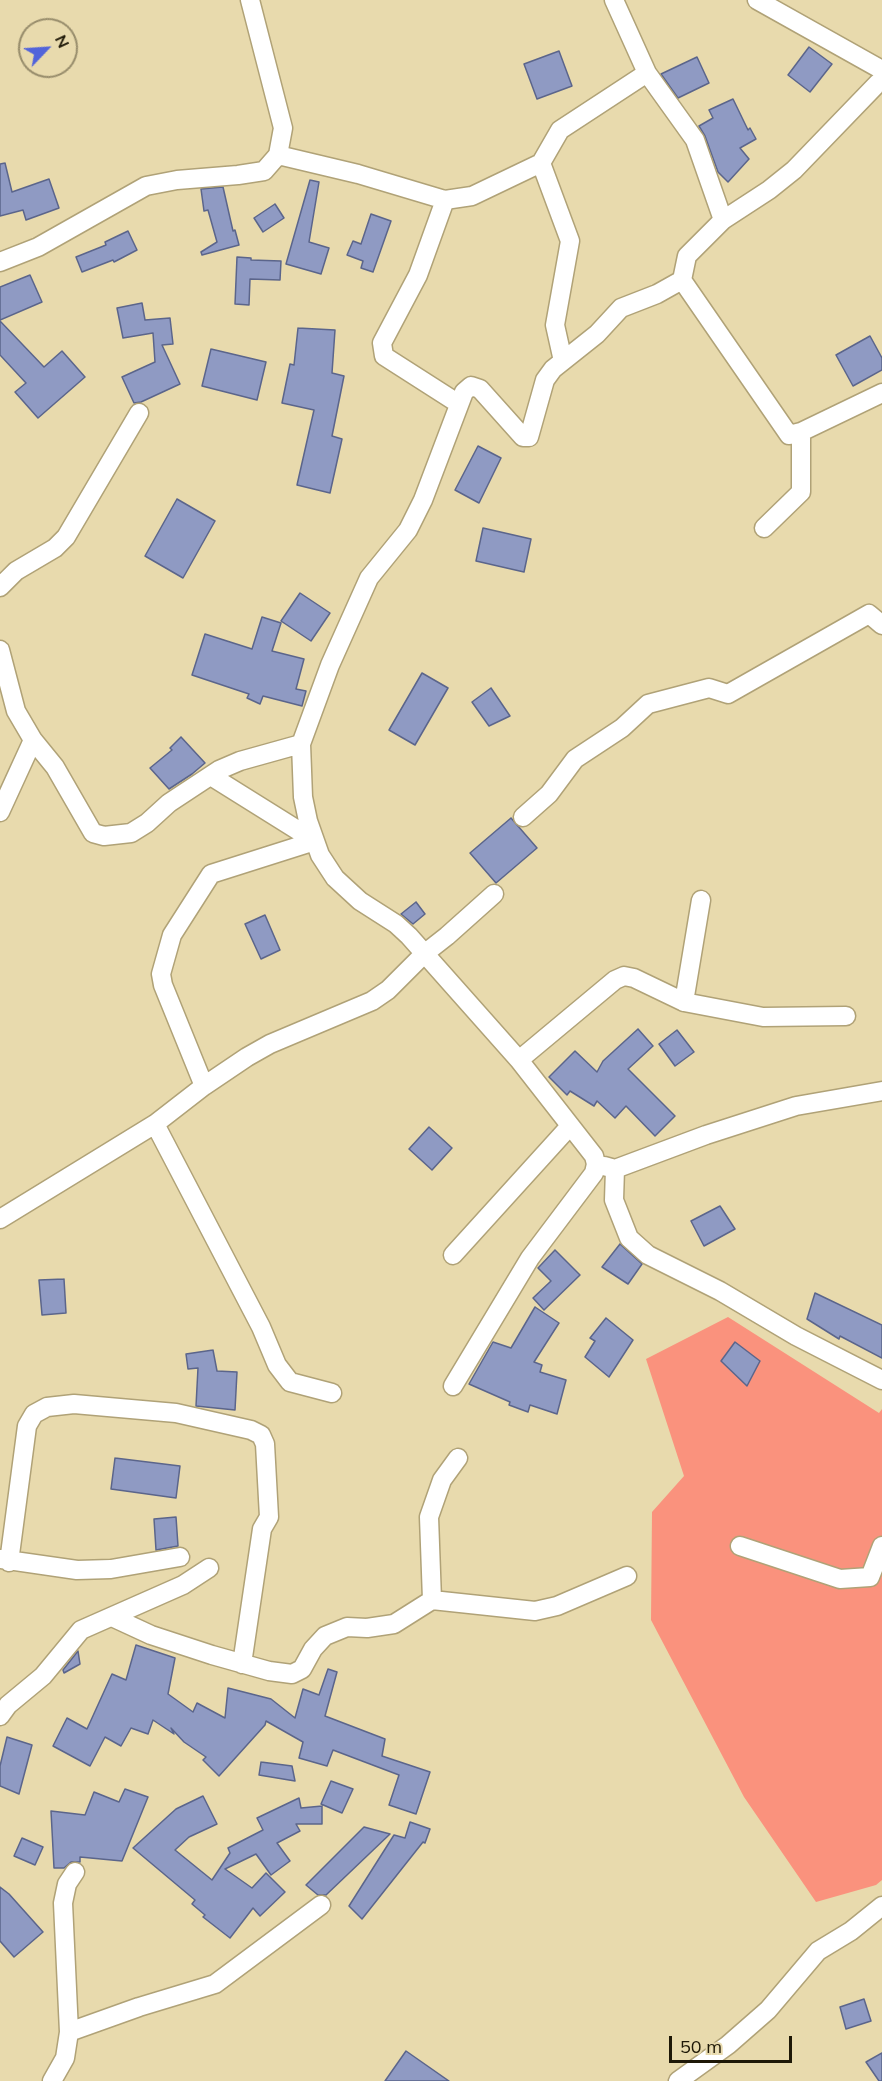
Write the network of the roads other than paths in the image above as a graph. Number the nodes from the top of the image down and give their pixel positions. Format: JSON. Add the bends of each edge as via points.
{"nodes":[{"id":1,"x":250,"y":0,"type":"edge"},
{"id":2,"x":614,"y":0,"type":"edge"},
{"id":3,"x":757,"y":0,"type":"edge"},
{"id":4,"x":882,"y":70,"type":"edge"},
{"id":5,"x":647,"y":73,"type":"junction"},
{"id":6,"x":882,"y":82,"type":"edge"},
{"id":7,"x":278,"y":155,"type":"junction"},
{"id":8,"x":541,"y":163,"type":"junction"},
{"id":9,"x":445,"y":200,"type":"junction"},
{"id":10,"x":723,"y":220,"type":"junction"},
{"id":11,"x":0,"y":262,"type":"edge"},
{"id":12,"x":682,"y":280,"type":"junction"},
{"id":13,"x":563,"y":361,"type":"junction"},
{"id":14,"x":882,"y":393,"type":"edge"},
{"id":15,"x":459,"y":404,"type":"junction"},
{"id":16,"x":139,"y":413,"type":"dead end"},
{"id":17,"x":801,"y":432,"type":"junction"},
{"id":18,"x":764,"y":528,"type":"dead end"},
{"id":19,"x":0,"y":587,"type":"edge"},
{"id":20,"x":882,"y":625,"type":"edge"},
{"id":21,"x":0,"y":650,"type":"edge"},
{"id":22,"x":33,"y":740,"type":"junction"},
{"id":23,"x":301,"y":744,"type":"junction"},
{"id":24,"x":211,"y":776,"type":"junction"},
{"id":25,"x":0,"y":812,"type":"edge"},
{"id":26,"x":523,"y":817,"type":"dead end"},
{"id":27,"x":315,"y":841,"type":"junction"},
{"id":28,"x":494,"y":894,"type":"dead end"},
{"id":29,"x":701,"y":900,"type":"dead end"},
{"id":30,"x":424,"y":954,"type":"junction"},
{"id":31,"x":684,"y":1002,"type":"junction"},
{"id":32,"x":846,"y":1016,"type":"dead end"},
{"id":33,"x":519,"y":1060,"type":"junction"},
{"id":34,"x":204,"y":1086,"type":"junction"},
{"id":35,"x":882,"y":1091,"type":"edge"},
{"id":36,"x":154,"y":1124,"type":"junction"},
{"id":37,"x":570,"y":1126,"type":"junction"},
{"id":38,"x":596,"y":1164,"type":"junction"},
{"id":39,"x":615,"y":1169,"type":"junction"},
{"id":40,"x":0,"y":1220,"type":"edge"},
{"id":41,"x":453,"y":1255,"type":"dead end"},
{"id":42,"x":882,"y":1380,"type":"edge"},
{"id":43,"x":453,"y":1386,"type":"dead end"},
{"id":44,"x":332,"y":1394,"type":"dead end"},
{"id":45,"x":458,"y":1458,"type":"dead end"},
{"id":46,"x":740,"y":1546,"type":"dead end"},
{"id":47,"x":882,"y":1546,"type":"edge"},
{"id":48,"x":180,"y":1557,"type":"dead end"},
{"id":49,"x":4,"y":1561,"type":"edge"},
{"id":50,"x":209,"y":1568,"type":"dead end"},
{"id":51,"x":627,"y":1576,"type":"dead end"},
{"id":52,"x":432,"y":1600,"type":"junction"},
{"id":53,"x":112,"y":1617,"type":"junction"},
{"id":54,"x":242,"y":1664,"type":"junction"},
{"id":55,"x":0,"y":1716,"type":"edge"},
{"id":56,"x":75,"y":1872,"type":"dead end"},
{"id":57,"x":321,"y":1905,"type":"dead end"},
{"id":58,"x":882,"y":1906,"type":"edge"},
{"id":59,"x":69,"y":2032,"type":"junction"},
{"id":60,"x":52,"y":2081,"type":"edge"},
{"id":61,"x":678,"y":2081,"type":"edge"}],
"edges":[{"from":1,"to":7,"type":"street","via":[[283,128]]},
{"from":2,"to":5,"type":"street"},
{"from":3,"to":4,"type":"street"},
{"from":5,"to":8,"type":"street","via":[[560,130]]},
{"from":5,"to":10,"type":"street","via":[[695,140]]},
{"from":6,"to":10,"type":"street","via":[[794,170]]},
{"from":7,"to":9,"type":"street"},
{"from":7,"to":11,"type":"street","via":[[264,171],[146,186],[38,247]]},
{"from":8,"to":9,"type":"street","via":[[472,196]]},
{"from":8,"to":13,"type":"street","via":[[570,241],[555,325]]},
{"from":9,"to":15,"type":"street","via":[[418,275],[382,343],[384,356]]},
{"from":10,"to":12,"type":"street","via":[[687,255]]},
{"from":12,"to":13,"type":"street","via":[[621,308],[597,334]]},
{"from":12,"to":17,"type":"street","via":[[789,435]]},
{"from":13,"to":15,"type":"street","via":[[545,380],[529,437],[523,437],[480,389],[471,386]]},
{"from":14,"to":17,"type":"street"},
{"from":15,"to":23,"type":"street","via":[[408,531],[369,578],[330,665]]},
{"from":16,"to":19,"type":"street","via":[[66,537],[16,571]]},
{"from":17,"to":18,"type":"street","via":[[801,492]]},
{"from":20,"to":26,"type":"street","via":[[869,614],[728,694],[709,688],[648,704],[622,728],[576,759],[549,794]]},
{"from":21,"to":22,"type":"street","via":[[16,711]]},
{"from":22,"to":24,"type":"street","via":[[56,767],[93,833],[104,836],[131,833]]},
{"from":22,"to":25,"type":"street"},
{"from":23,"to":24,"type":"street","via":[[240,761]]},
{"from":23,"to":27,"type":"street","via":[[303,797]]},
{"from":24,"to":27,"type":"street"},
{"from":27,"to":30,"type":"street","via":[[335,878],[360,901],[396,924]]},
{"from":27,"to":34,"type":"street","via":[[211,874],[172,935],[161,974],[163,985]]},
{"from":28,"to":30,"type":"street"},
{"from":29,"to":31,"type":"street"},
{"from":30,"to":33,"type":"street"},
{"from":30,"to":34,"type":"street","via":[[372,1001],[270,1044]]},
{"from":31,"to":32,"type":"street","via":[[763,1017]]},
{"from":31,"to":33,"type":"street","via":[[624,976]]},
{"from":33,"to":37,"type":"street"},
{"from":34,"to":36,"type":"street"},
{"from":35,"to":39,"type":"street","via":[[796,1106],[706,1134]]},
{"from":36,"to":40,"type":"street"},
{"from":36,"to":44,"type":"street","via":[[278,1365],[290,1382]]},
{"from":37,"to":38,"type":"street"},
{"from":37,"to":41,"type":"street"},
{"from":38,"to":39,"type":"street"},
{"from":38,"to":43,"type":"street","via":[[594,1173],[530,1258]]},
{"from":39,"to":42,"type":"street","via":[[614,1200],[629,1238],[648,1255]]},
{"from":45,"to":52,"type":"street","via":[[442,1480],[429,1517]]},
{"from":46,"to":47,"type":"street","via":[[840,1579],[870,1577]]},
{"from":48,"to":49,"type":"street","via":[[111,1569],[77,1570]]},
{"from":49,"to":54,"type":"street","via":[[27,1426],[34,1414],[47,1407],[74,1404],[176,1413],[251,1430],[261,1435],[265,1444],[269,1517],[262,1529]]},
{"from":50,"to":53,"type":"street"},
{"from":51,"to":52,"type":"street","via":[[557,1606],[535,1611]]},
{"from":52,"to":54,"type":"street","via":[[394,1624],[347,1627],[325,1636],[302,1669],[292,1674]]},
{"from":53,"to":54,"type":"street","via":[[151,1635]]},
{"from":53,"to":55,"type":"street","via":[[81,1630],[43,1676]]},
{"from":56,"to":59,"type":"street","via":[[63,1903]]},
{"from":57,"to":59,"type":"street","via":[[214,1984]]},
{"from":58,"to":61,"type":"street","via":[[818,1951],[768,2010]]},
{"from":59,"to":60,"type":"street","via":[[65,2058]]}]}
